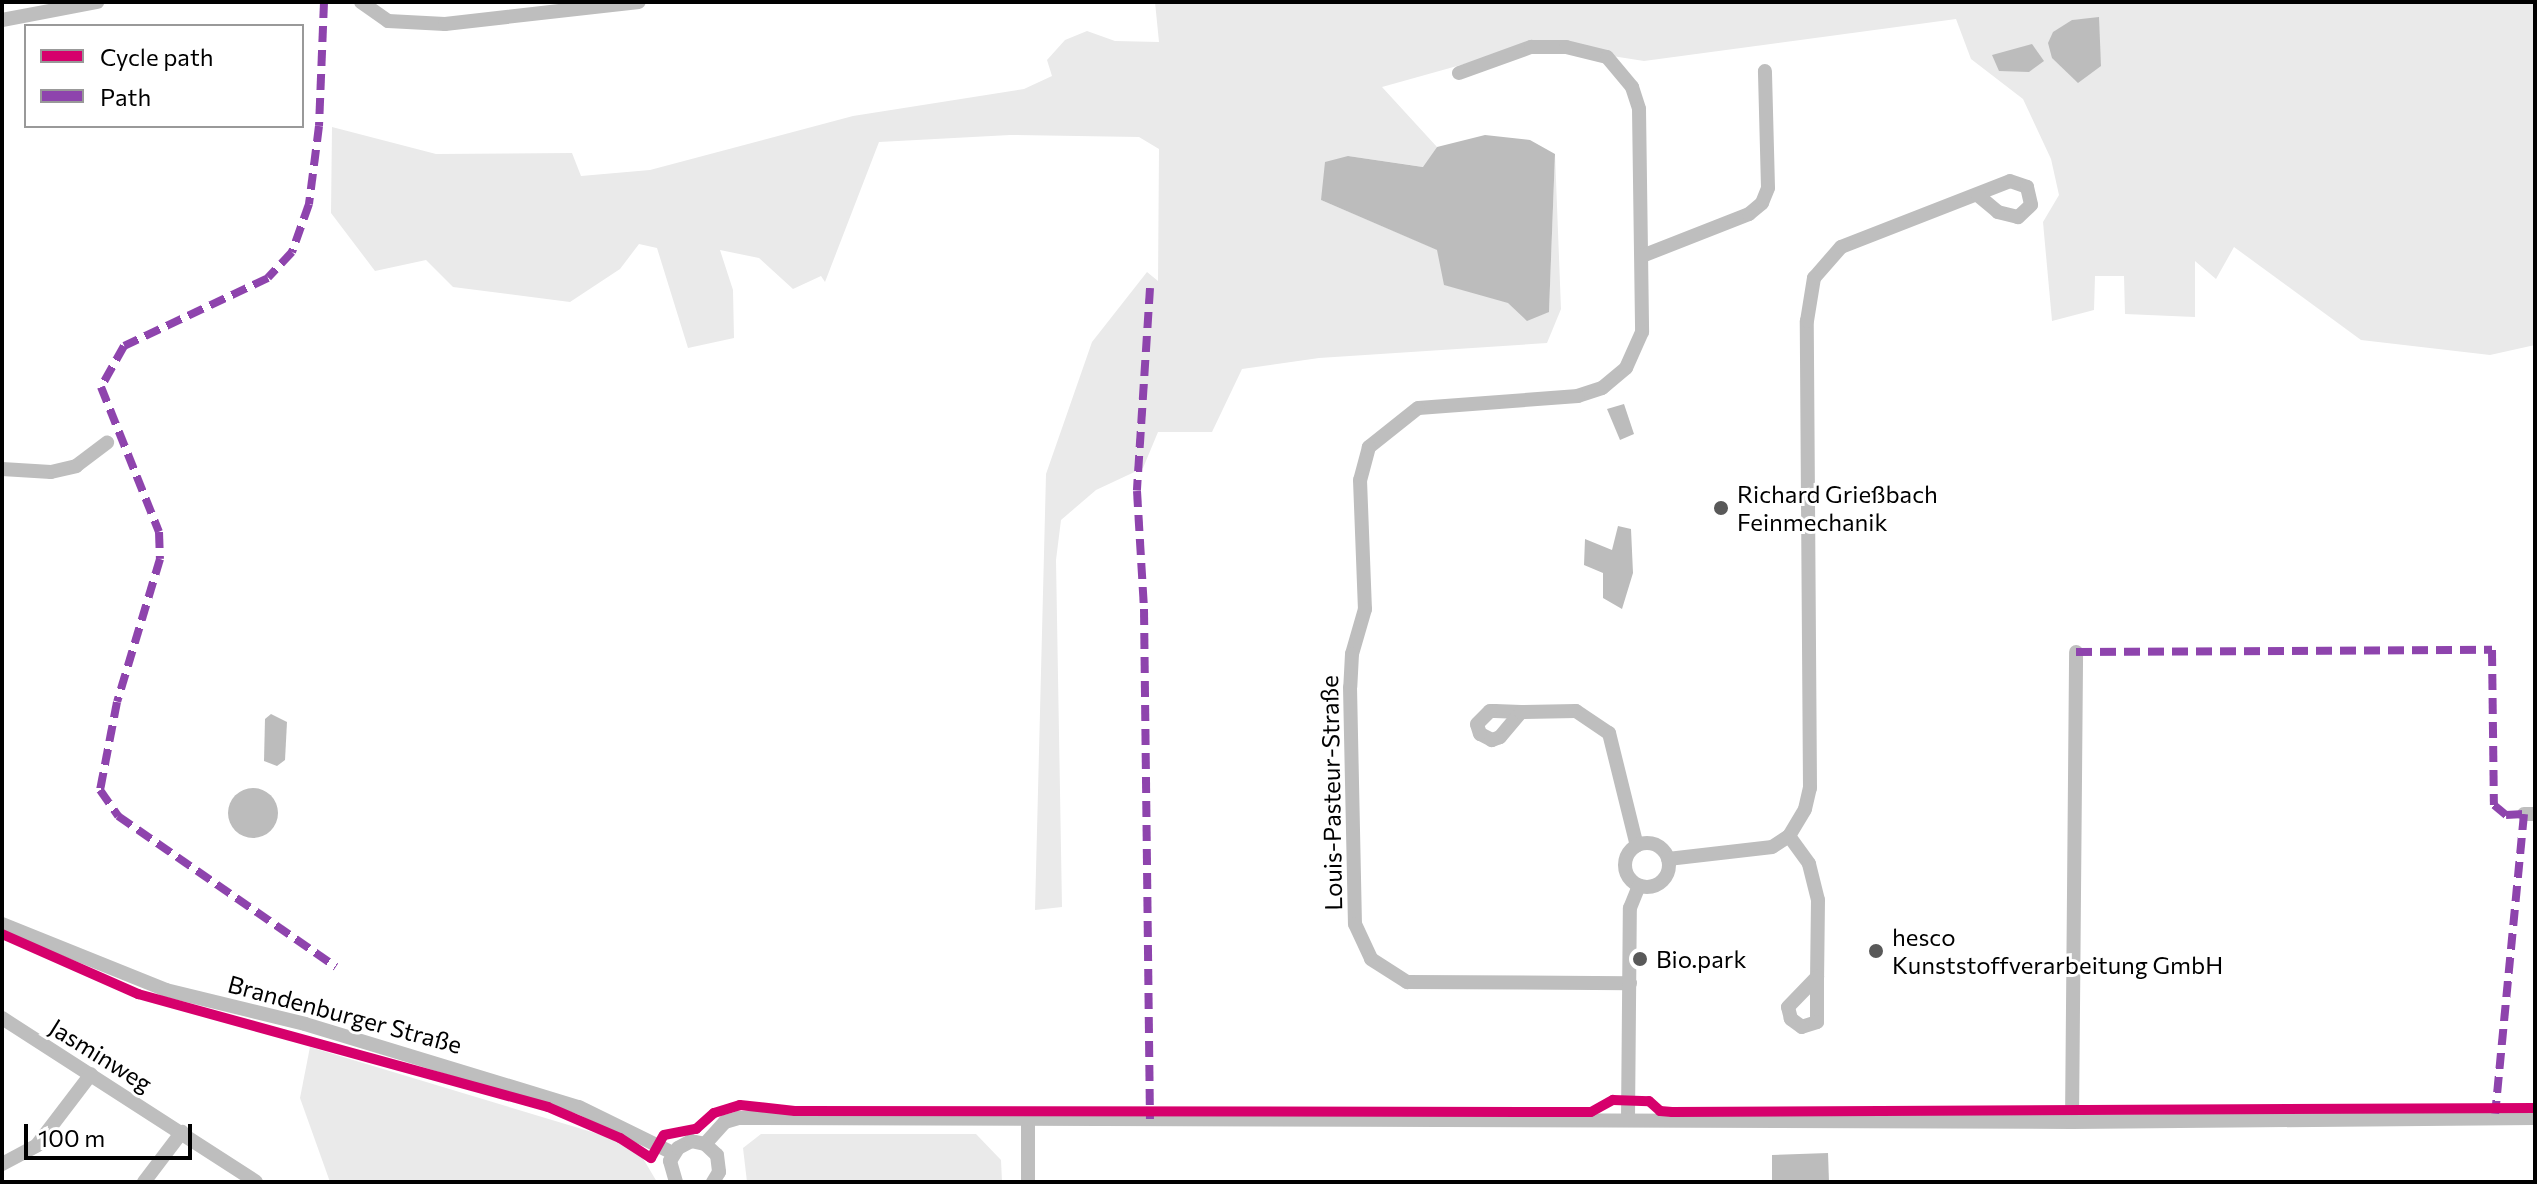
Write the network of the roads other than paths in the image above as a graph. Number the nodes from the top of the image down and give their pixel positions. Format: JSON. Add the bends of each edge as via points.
{"nodes":[{"id":1,"x":97,"y":2,"type":"edge"},
{"id":2,"x":361,"y":2,"type":"edge"},
{"id":3,"x":639,"y":2,"type":"edge"},
{"id":4,"x":2,"y":20,"type":"edge"},
{"id":5,"x":1765,"y":71,"type":"dead end"},
{"id":6,"x":1459,"y":73,"type":"dead end"},
{"id":7,"x":1978,"y":195,"type":"dead end"},
{"id":8,"x":1642,"y":256,"type":"junction"},
{"id":9,"x":107,"y":443,"type":"dead end"},
{"id":10,"x":2,"y":469,"type":"edge"},
{"id":11,"x":2076,"y":652,"type":"dead end"},
{"id":12,"x":1521,"y":712,"type":"dead end"},
{"id":13,"x":1789,"y":836,"type":"junction"},
{"id":14,"x":1637,"y":846,"type":"junction"},
{"id":15,"x":1668,"y":859,"type":"junction"},
{"id":16,"x":1639,"y":886,"type":"junction"},
{"id":17,"x":2,"y":924,"type":"edge"},
{"id":18,"x":1817,"y":977,"type":"junction"},
{"id":19,"x":1630,"y":983,"type":"junction"},
{"id":20,"x":2,"y":1018,"type":"edge"},
{"id":21,"x":91,"y":1074,"type":"junction"},
{"id":22,"x":2535,"y":1118,"type":"edge"},
{"id":23,"x":1028,"y":1119,"type":"junction"},
{"id":24,"x":1628,"y":1120,"type":"junction"},
{"id":25,"x":2072,"y":1122,"type":"junction"},
{"id":26,"x":182,"y":1132,"type":"junction"},
{"id":27,"x":705,"y":1144,"type":"junction"},
{"id":28,"x":673,"y":1153,"type":"junction"},
{"id":29,"x":2,"y":1164,"type":"edge"},
{"id":30,"x":716,"y":1181,"type":"edge"},
{"id":31,"x":144,"y":1182,"type":"edge"},
{"id":32,"x":256,"y":1182,"type":"edge"},
{"id":33,"x":676,"y":1182,"type":"edge"},
{"id":34,"x":1028,"y":1182,"type":"edge"}],
"edges":[{"from":1,"to":4,"type":"street"},
{"from":2,"to":3,"type":"street","via":[[388,21],[445,24]]},
{"from":5,"to":8,"type":"street","via":[[1768,188],[1762,203],[1749,214]]},
{"from":6,"to":8,"type":"street","name":"Louis-Pasteur-Straße","via":[[1531,47],[1566,47],[1607,57],[1632,87],[1639,109]]},
{"from":7,"to":13,"type":"street","via":[[1841,247],[1821,266],[1812,287],[1807,321],[1810,788]]},
{"from":8,"to":19,"type":"street","name":"Louis-Pasteur-Straße","via":[[1642,332],[1626,368],[1602,388],[1578,396],[1418,408],[1369,447],[1360,480],[1365,609],[1352,654],[1350,687],[1355,924],[1371,959],[1395,977],[1418,983]]},
{"from":9,"to":10,"type":"street","via":[[76,466],[51,472]]},
{"from":11,"to":25,"type":"street"},
{"from":12,"to":14,"type":"street","via":[[1576,711],[1609,733]]},
{"from":13,"to":15,"type":"street","via":[[1772,847]]},
{"from":13,"to":18,"type":"street","via":[[1809,864],[1818,900]]},
{"from":14,"to":15,"type":"street","via":[[1655,845]]},
{"from":14,"to":16,"type":"street","via":[[1627,856],[1625,870]]},
{"from":15,"to":16,"type":"street","via":[[1668,873],[1659,884]]},
{"from":16,"to":19,"type":"street","via":[[1630,908]]},
{"from":17,"to":28,"type":"street","name":"Brandenburger Straße","via":[[166,990],[320,1028],[566,1102]]},
{"from":18,"to":18,"type":"street","via":[[1817,1022],[1802,1027],[1791,1019],[1788,1007]]},
{"from":19,"to":24,"type":"street"},
{"from":20,"to":21,"type":"street","name":"Jasminweg"},
{"from":21,"to":26,"type":"street","name":"Jasminweg"},
{"from":21,"to":29,"type":"street","via":[[37,1145]]},
{"from":22,"to":25,"type":"street"},
{"from":23,"to":24,"type":"street"},
{"from":23,"to":27,"type":"street","via":[[739,1118],[725,1122]]},
{"from":23,"to":34,"type":"street"},
{"from":24,"to":25,"type":"street"},
{"from":26,"to":31,"type":"street"},
{"from":26,"to":32,"type":"street","name":"Jasminweg"},
{"from":27,"to":28,"type":"street","via":[[691,1141]]},
{"from":27,"to":30,"type":"street","via":[[719,1163]]},
{"from":28,"to":33,"type":"street","via":[[670,1170]]}]}
